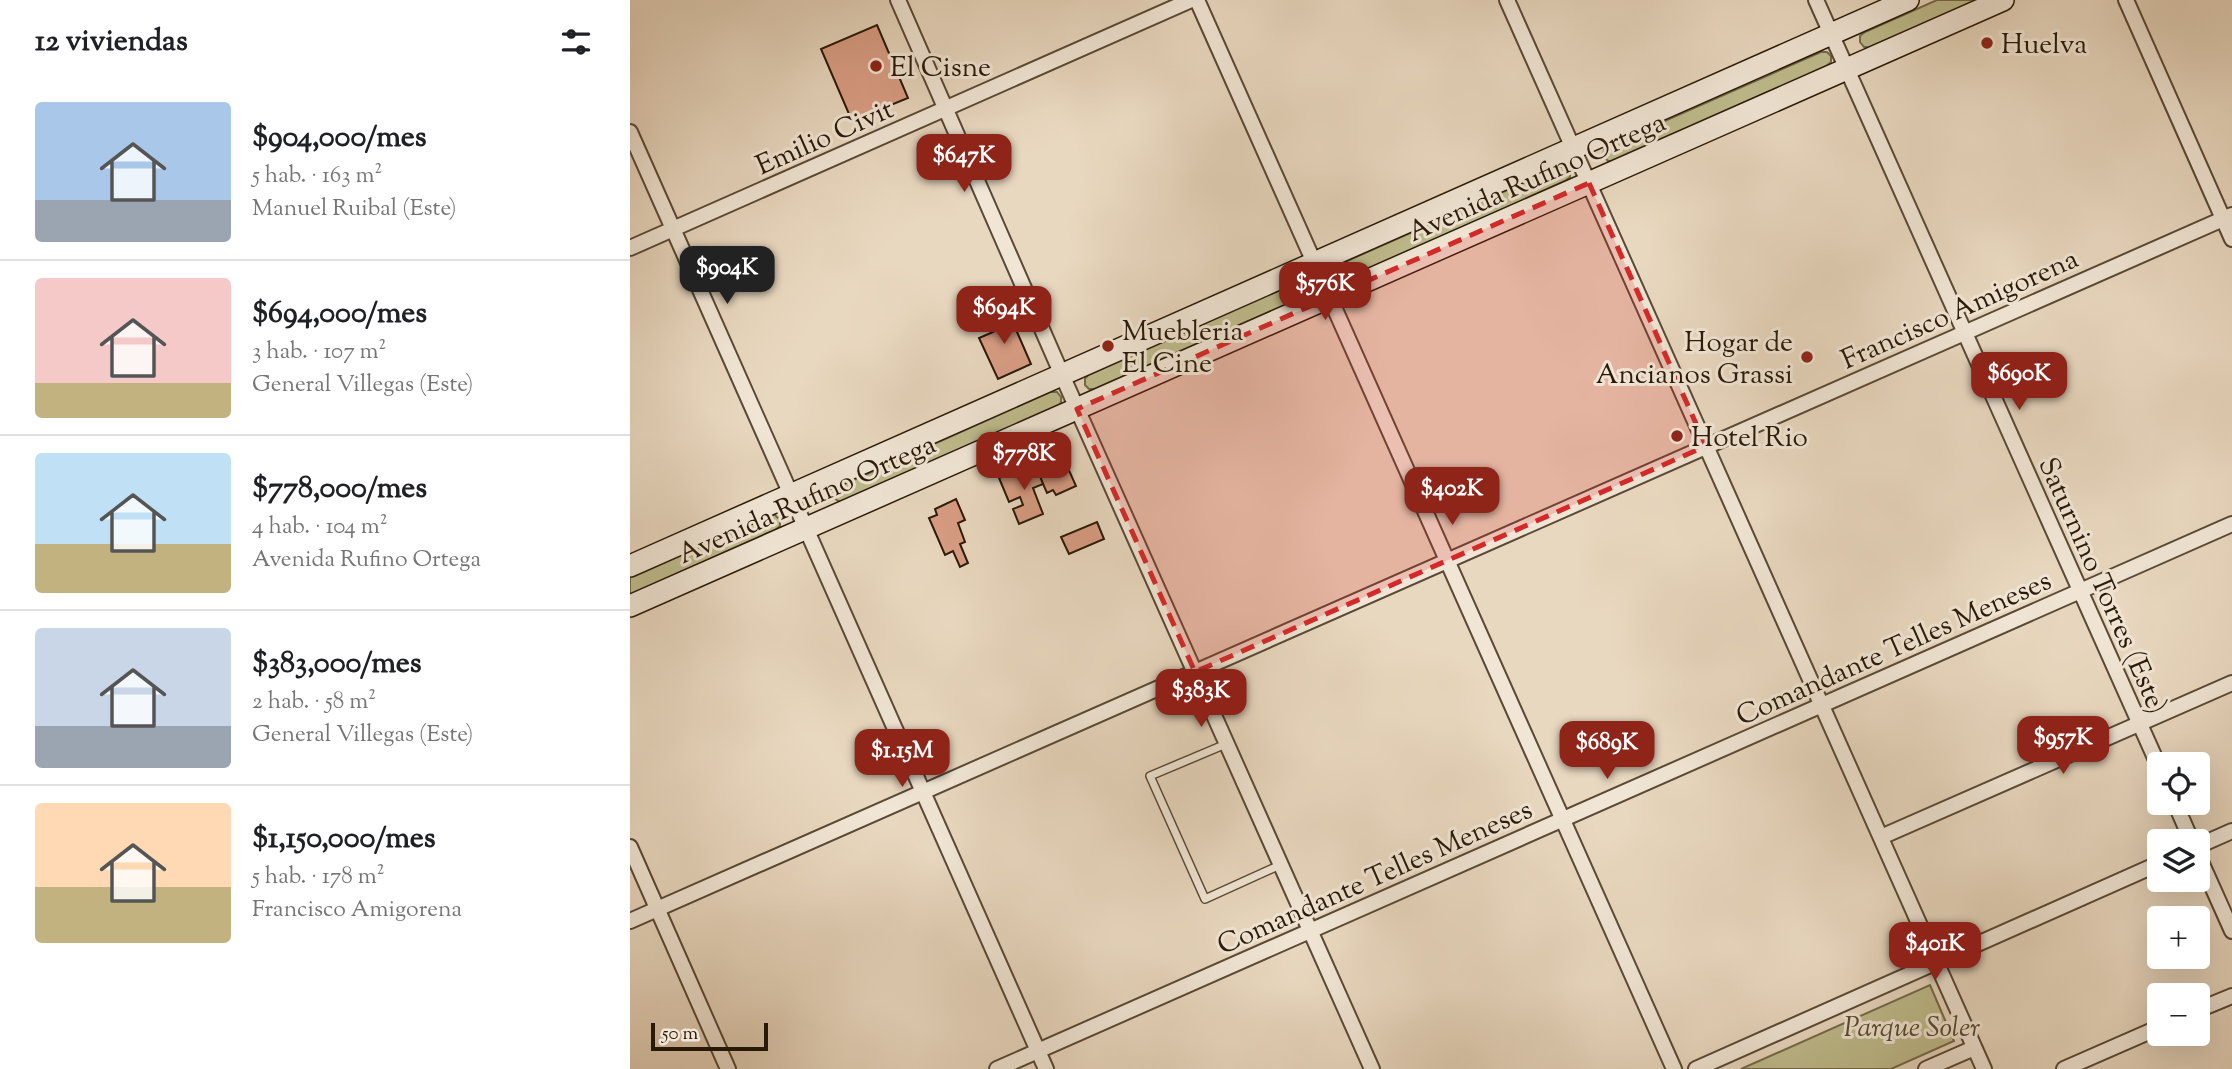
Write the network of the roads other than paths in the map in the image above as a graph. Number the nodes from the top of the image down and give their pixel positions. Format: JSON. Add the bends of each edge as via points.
{"nodes":[{"id":1,"x":898,"y":0,"type":"edge"},
{"id":2,"x":1191,"y":0,"type":"edge"},
{"id":3,"x":1197,"y":0,"type":"edge"},
{"id":4,"x":1507,"y":0,"type":"edge"},
{"id":5,"x":1816,"y":0,"type":"edge"},
{"id":6,"x":1908,"y":0,"type":"edge"},
{"id":7,"x":2003,"y":0,"type":"edge"},
{"id":8,"x":2126,"y":0,"type":"edge"},
{"id":9,"x":1831,"y":34,"type":"junction"},
{"id":10,"x":1847,"y":69,"type":"junction"},
{"id":11,"x":945,"y":108,"type":"junction"},
{"id":12,"x":630,"y":132,"type":"edge"},
{"id":13,"x":1573,"y":149,"type":"junction"},
{"id":14,"x":1589,"y":183,"type":"junction"},
{"id":15,"x":2227,"y":217,"type":"edge"},
{"id":16,"x":673,"y":229,"type":"junction"},
{"id":17,"x":2232,"y":239,"type":"edge"},
{"id":18,"x":630,"y":248,"type":"edge"},
{"id":19,"x":1315,"y":263,"type":"junction"},
{"id":20,"x":1330,"y":297,"type":"junction"},
{"id":21,"x":1965,"y":332,"type":"junction"},
{"id":22,"x":1062,"y":375,"type":"junction"},
{"id":23,"x":1077,"y":409,"type":"junction"},
{"id":24,"x":1706,"y":446,"type":"junction"},
{"id":25,"x":791,"y":495,"type":"junction"},
{"id":26,"x":2232,"y":524,"type":"edge"},
{"id":27,"x":806,"y":528,"type":"junction"},
{"id":28,"x":1447,"y":561,"type":"junction"},
{"id":29,"x":630,"y":566,"type":"edge"},
{"id":30,"x":2080,"y":591,"type":"junction"},
{"id":31,"x":630,"y":606,"type":"edge"},
{"id":32,"x":1195,"y":672,"type":"junction"},
{"id":33,"x":2232,"y":683,"type":"edge"},
{"id":34,"x":1822,"y":705,"type":"junction"},
{"id":35,"x":2139,"y":724,"type":"junction"},
{"id":36,"x":1227,"y":744,"type":"junction"},
{"id":37,"x":2152,"y":752,"type":"edge"},
{"id":38,"x":923,"y":792,"type":"junction"},
{"id":39,"x":1563,"y":819,"type":"junction"},
{"id":40,"x":2232,"y":831,"type":"edge"},
{"id":41,"x":1881,"y":837,"type":"junction"},
{"id":42,"x":2210,"y":841,"type":"edge"},
{"id":43,"x":630,"y":847,"type":"edge"},
{"id":44,"x":1281,"y":864,"type":"junction"},
{"id":45,"x":2147,"y":869,"type":"edge"},
{"id":46,"x":2210,"y":882,"type":"edge"},
{"id":47,"x":657,"y":909,"type":"junction"},
{"id":48,"x":630,"y":921,"type":"edge"},
{"id":49,"x":1311,"y":931,"type":"junction"},
{"id":50,"x":2232,"y":931,"type":"edge"},
{"id":51,"x":1936,"y":962,"type":"junction"},
{"id":52,"x":2232,"y":996,"type":"edge"},
{"id":53,"x":2210,"y":1005,"type":"edge"},
{"id":54,"x":2147,"y":1033,"type":"edge"},
{"id":55,"x":1974,"y":1048,"type":"junction"},
{"id":56,"x":1038,"y":1051,"type":"junction"},
{"id":57,"x":728,"y":1069,"type":"edge"},
{"id":58,"x":997,"y":1069,"type":"edge"},
{"id":59,"x":1046,"y":1069,"type":"edge"},
{"id":60,"x":1372,"y":1069,"type":"edge"},
{"id":61,"x":1674,"y":1069,"type":"edge"},
{"id":62,"x":1696,"y":1069,"type":"edge"},
{"id":63,"x":1926,"y":1069,"type":"edge"},
{"id":64,"x":1984,"y":1069,"type":"edge"},
{"id":65,"x":2064,"y":1069,"type":"edge"}],
"edges":[{"from":1,"to":11,"type":"street"},
{"from":2,"to":11,"type":"street","name":"Emilio Civit"},
{"from":3,"to":19,"type":"street"},
{"from":4,"to":13,"type":"street"},
{"from":5,"to":9,"type":"street","name":"Saturnino Torres (Este)"},
{"from":6,"to":9,"type":"main road","name":"Avenida Rufino Ortega"},
{"from":7,"to":10,"type":"main road","name":"Avenida Rufino Ortega"},
{"from":8,"to":15,"type":"street"},
{"from":9,"to":10,"type":"street","name":"Saturnino Torres (Este)"},
{"from":9,"to":13,"type":"main road","name":"Avenida Rufino Ortega"},
{"from":10,"to":14,"type":"main road","name":"Avenida Rufino Ortega"},
{"from":10,"to":21,"type":"street","name":"Saturnino Torres (Este)"},
{"from":11,"to":16,"type":"street","name":"Emilio Civit"},
{"from":11,"to":22,"type":"street"},
{"from":12,"to":16,"type":"street"},
{"from":13,"to":14,"type":"street"},
{"from":13,"to":19,"type":"main road","name":"Avenida Rufino Ortega"},
{"from":14,"to":20,"type":"main road","name":"Avenida Rufino Ortega"},
{"from":14,"to":24,"type":"street"},
{"from":15,"to":17,"type":"street"},
{"from":15,"to":21,"type":"street","name":"Francisco Amigorena"},
{"from":16,"to":18,"type":"street","name":"Emilio Civit"},
{"from":16,"to":25,"type":"street"},
{"from":19,"to":20,"type":"street"},
{"from":19,"to":22,"type":"main road","name":"Avenida Rufino Ortega"},
{"from":20,"to":23,"type":"main road","name":"Avenida Rufino Ortega"},
{"from":20,"to":28,"type":"street"},
{"from":21,"to":24,"type":"street","name":"Francisco Amigorena"},
{"from":21,"to":30,"type":"street","name":"Saturnino Torres (Este)"},
{"from":22,"to":23,"type":"street"},
{"from":22,"to":25,"type":"main road","name":"Avenida Rufino Ortega"},
{"from":23,"to":27,"type":"main road","name":"Avenida Rufino Ortega"},
{"from":23,"to":32,"type":"street"},
{"from":24,"to":28,"type":"street","name":"Francisco Amigorena"},
{"from":24,"to":34,"type":"street"},
{"from":25,"to":27,"type":"street"},
{"from":25,"to":29,"type":"main road","name":"Avenida Rufino Ortega"},
{"from":26,"to":30,"type":"street","name":"Comandante Telles Meneses"},
{"from":27,"to":31,"type":"main road","name":"Avenida Rufino Ortega"},
{"from":27,"to":38,"type":"street"},
{"from":28,"to":32,"type":"street","name":"Francisco Amigorena"},
{"from":28,"to":39,"type":"street"},
{"from":30,"to":34,"type":"street","name":"Comandante Telles Meneses"},
{"from":30,"to":35,"type":"street","name":"Saturnino Torres (Este)"},
{"from":32,"to":36,"type":"street"},
{"from":32,"to":38,"type":"street","name":"Francisco Amigorena"},
{"from":33,"to":35,"type":"street"},
{"from":34,"to":39,"type":"street","name":"Comandante Telles Meneses"},
{"from":34,"to":41,"type":"street"},
{"from":35,"to":37,"type":"street","name":"Saturnino Torres (Este)"},
{"from":35,"to":41,"type":"street"},
{"from":36,"to":44,"type":"street"},
{"from":36,"to":44,"type":"lane","via":[[1150,776],[1199,887],[1205,899]]},
{"from":38,"to":47,"type":"street","name":"Francisco Amigorena"},
{"from":38,"to":56,"type":"street"},
{"from":39,"to":49,"type":"street","name":"Comandante Telles Meneses"},
{"from":39,"to":61,"type":"street"},
{"from":40,"to":42,"type":"street"},
{"from":41,"to":51,"type":"street"},
{"from":43,"to":47,"type":"street"},
{"from":44,"to":49,"type":"street"},
{"from":45,"to":51,"type":"street"},
{"from":46,"to":50,"type":"street"},
{"from":47,"to":48,"type":"street","name":"Francisco Amigorena"},
{"from":47,"to":57,"type":"street"},
{"from":49,"to":56,"type":"street","name":"Comandante Telles Meneses"},
{"from":49,"to":60,"type":"street"},
{"from":51,"to":55,"type":"street"},
{"from":51,"to":62,"type":"street"},
{"from":52,"to":53,"type":"street"},
{"from":54,"to":65,"type":"street"},
{"from":55,"to":63,"type":"street"},
{"from":55,"to":64,"type":"street"},
{"from":56,"to":58,"type":"street","name":"Comandante Telles Meneses"},
{"from":56,"to":59,"type":"street"}]}
